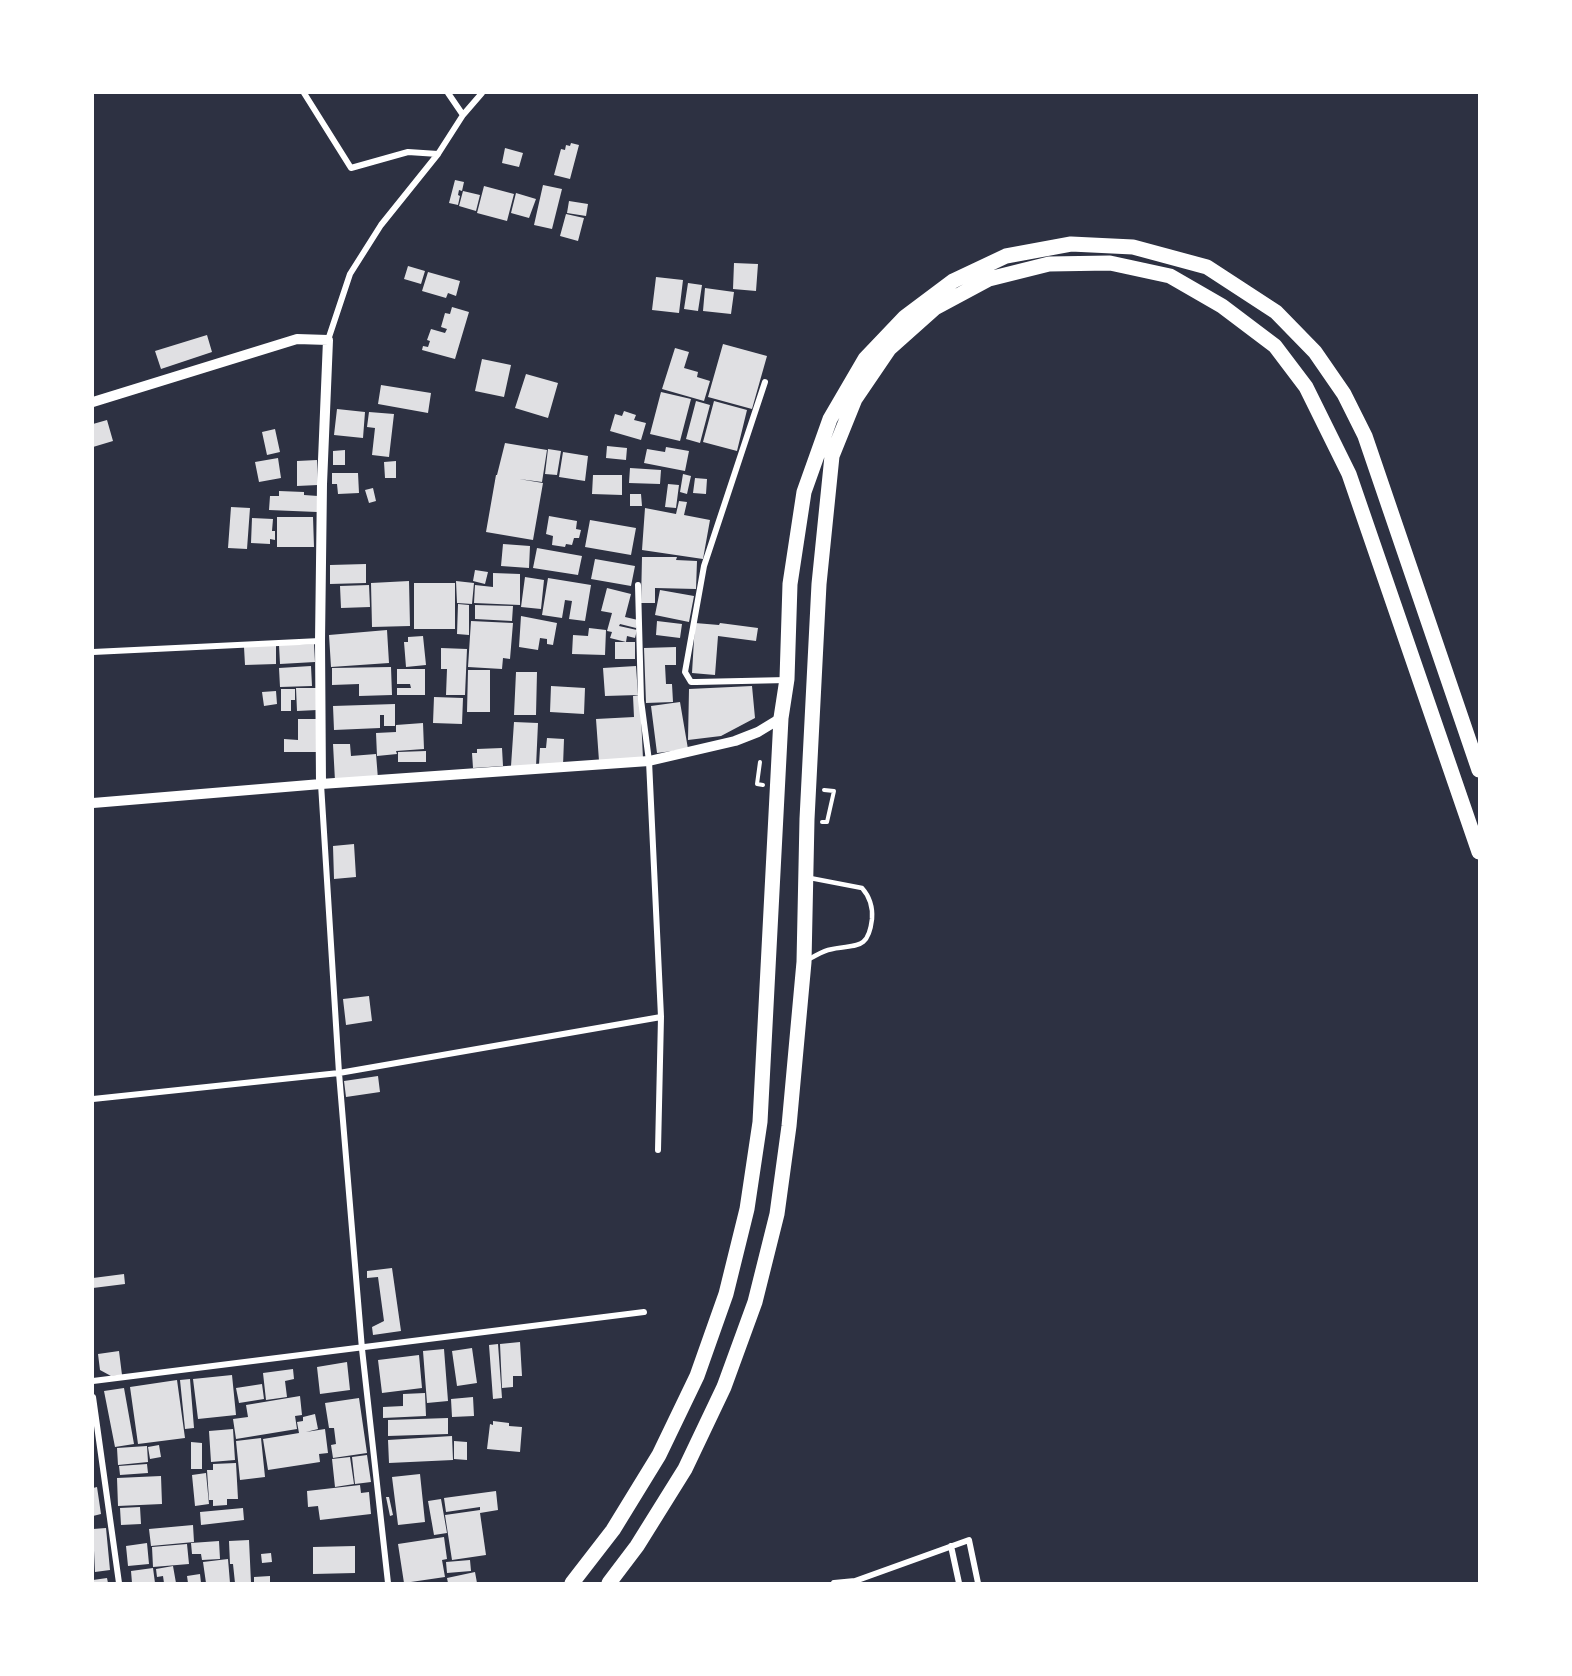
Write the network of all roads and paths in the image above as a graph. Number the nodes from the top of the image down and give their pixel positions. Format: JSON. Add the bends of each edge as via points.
{"nodes":[{"id":1,"x":304,"y":93,"type":"edge"},
{"id":2,"x":448,"y":93,"type":"edge"},
{"id":3,"x":482,"y":93,"type":"edge"},
{"id":4,"x":463,"y":115,"type":"junction"},
{"id":5,"x":438,"y":154,"type":"junction"},
{"id":6,"x":328,"y":340,"type":"junction"},
{"id":7,"x":765,"y":382,"type":"dead end"},
{"id":8,"x":93,"y":402,"type":"edge"},
{"id":9,"x":638,"y":585,"type":"dead end"},
{"id":10,"x":320,"y":641,"type":"junction"},
{"id":11,"x":93,"y":652,"type":"edge"},
{"id":12,"x":787,"y":680,"type":"junction"},
{"id":13,"x":781,"y":718,"type":"junction"},
{"id":14,"x":762,"y":752,"type":"dead end"},
{"id":15,"x":649,"y":761,"type":"junction"},
{"id":16,"x":1479,"y":770,"type":"edge"},
{"id":17,"x":321,"y":784,"type":"junction"},
{"id":18,"x":757,"y":784,"type":"dead end"},
{"id":19,"x":834,"y":791,"type":"dead end"},
{"id":20,"x":93,"y":803,"type":"edge"},
{"id":21,"x":827,"y":822,"type":"dead end"},
{"id":22,"x":1479,"y":852,"type":"edge"},
{"id":23,"x":806,"y":877,"type":"junction"},
{"id":24,"x":804,"y":962,"type":"junction"},
{"id":25,"x":661,"y":1017,"type":"junction"},
{"id":26,"x":339,"y":1073,"type":"junction"},
{"id":27,"x":93,"y":1099,"type":"edge"},
{"id":28,"x":658,"y":1150,"type":"dead end"},
{"id":29,"x":644,"y":1312,"type":"dead end"},
{"id":30,"x":362,"y":1349,"type":"junction"},
{"id":31,"x":93,"y":1381,"type":"edge"},
{"id":32,"x":93,"y":1397,"type":"edge"},
{"id":33,"x":951,"y":1546,"type":"junction"},
{"id":34,"x":855,"y":1582,"type":"edge"},
{"id":35,"x":119,"y":1583,"type":"edge"},
{"id":36,"x":388,"y":1583,"type":"edge"},
{"id":37,"x":572,"y":1583,"type":"edge"},
{"id":38,"x":609,"y":1583,"type":"edge"},
{"id":39,"x":834,"y":1583,"type":"edge"},
{"id":40,"x":959,"y":1583,"type":"edge"},
{"id":41,"x":978,"y":1583,"type":"edge"}],
"edges":[{"from":1,"to":5,"type":"street","via":[[351,168],[408,152]]},
{"from":2,"to":4,"type":"street"},
{"from":3,"to":4,"type":"street"},
{"from":4,"to":5,"type":"street"},
{"from":5,"to":6,"type":"street","via":[[381,225],[350,274]]},
{"from":6,"to":8,"type":"street","via":[[297,339]]},
{"from":6,"to":10,"type":"street"},
{"from":7,"to":12,"type":"street","via":[[704,566],[685,672],[690,682]]},
{"from":9,"to":15,"type":"street","via":[[641,700]]},
{"from":10,"to":11,"type":"street"},
{"from":10,"to":17,"type":"street"},
{"from":12,"to":13,"type":"highway"},
{"from":12,"to":16,"type":"highway","via":[[790,584],[804,492],[830,419],[865,358],[905,317],[953,281],[1006,256],[1071,244],[1133,247],[1207,267],[1276,312],[1315,352],[1344,394],[1365,436]]},
{"from":13,"to":15,"type":"street","via":[[735,741]]},
{"from":13,"to":37,"type":"highway","via":[[760,1122],[747,1209],[726,1294],[697,1376],[659,1455],[613,1530]]},
{"from":14,"to":18,"type":"path"},
{"from":15,"to":17,"type":"street"},
{"from":15,"to":25,"type":"street"},
{"from":17,"to":20,"type":"street"},
{"from":17,"to":26,"type":"street"},
{"from":19,"to":21,"type":"path"},
{"from":22,"to":23,"type":"highway","via":[[1349,474],[1306,387],[1275,346],[1222,306],[1170,276],[1110,263],[1049,264],[989,279],[935,308],[889,349],[851,408],[832,456],[819,584]]},
{"from":23,"to":24,"type":"highway"},
{"from":23,"to":24,"type":"lane","via":[[862,888],[870,897],[873,912],[870,934],[861,945],[826,951]]},
{"from":24,"to":38,"type":"highway","via":[[777,1214],[755,1302],[724,1387],[685,1469],[638,1546]]},
{"from":25,"to":26,"type":"street"},
{"from":25,"to":28,"type":"street"},
{"from":26,"to":27,"type":"street"},
{"from":26,"to":30,"type":"street"},
{"from":29,"to":30,"type":"street"},
{"from":30,"to":31,"type":"street"},
{"from":30,"to":36,"type":"street"},
{"from":32,"to":35,"type":"street"},
{"from":33,"to":34,"type":"street"},
{"from":33,"to":40,"type":"street"},
{"from":33,"to":41,"type":"street","via":[[969,1540]]},
{"from":34,"to":39,"type":"street"}]}
